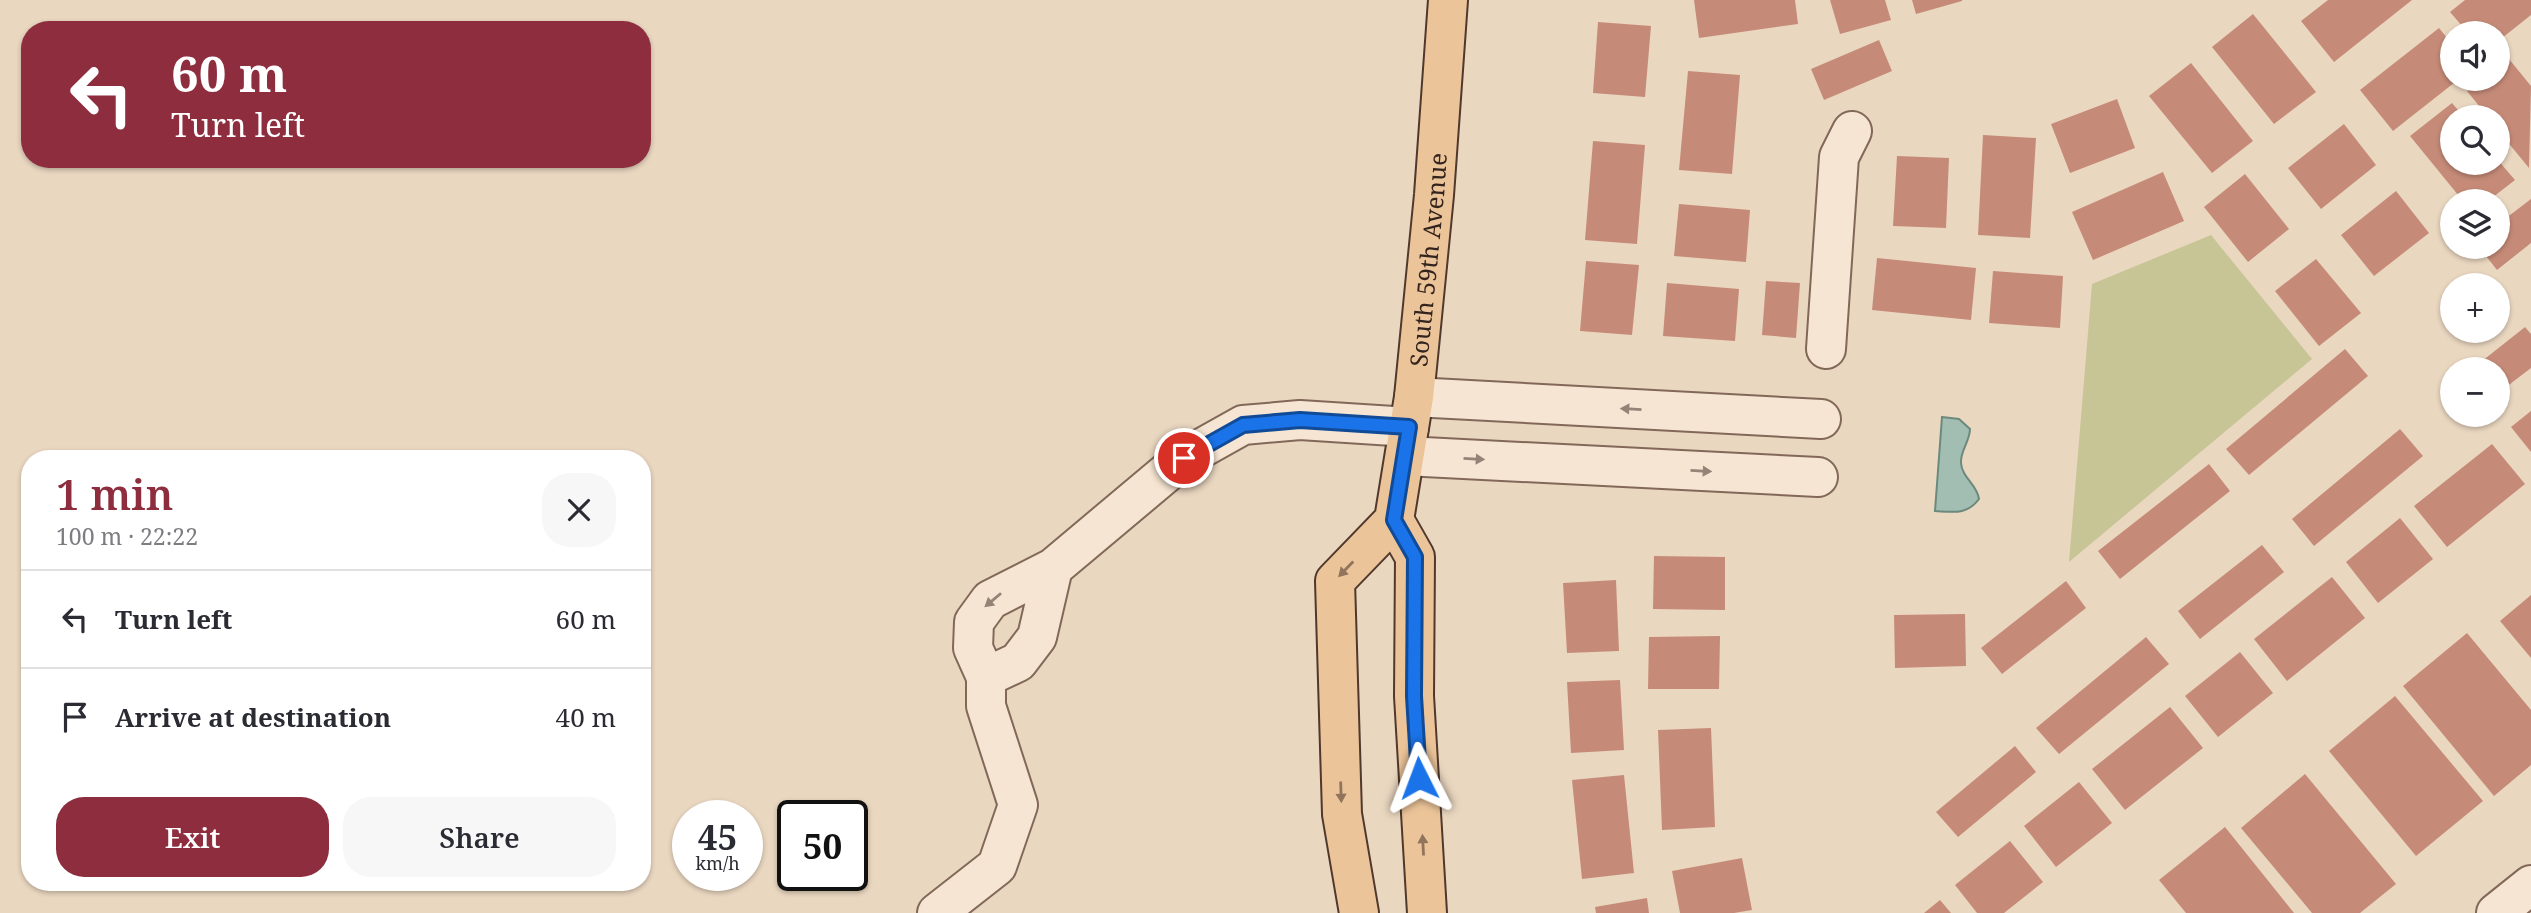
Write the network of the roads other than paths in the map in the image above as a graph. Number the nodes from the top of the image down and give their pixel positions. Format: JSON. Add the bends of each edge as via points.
{"nodes":[{"id":1,"x":1448,"y":0,"type":"edge"},
{"id":2,"x":1852,"y":131,"type":"dead end"},
{"id":3,"x":1826,"y":349,"type":"dead end"},
{"id":4,"x":1821,"y":419,"type":"dead end"},
{"id":5,"x":1410,"y":427,"type":"junction"},
{"id":6,"x":1818,"y":477,"type":"dead end"},
{"id":7,"x":1394,"y":520,"type":"junction"},
{"id":8,"x":1053,"y":568,"type":"junction"},
{"id":9,"x":986,"y":677,"type":"junction"},
{"id":10,"x":2531,"y":885,"type":"edge"},
{"id":11,"x":937,"y":913,"type":"edge"},
{"id":12,"x":1359,"y":913,"type":"edge"},
{"id":13,"x":1427,"y":913,"type":"edge"},
{"id":14,"x":2496,"y":913,"type":"edge"}],
"edges":[{"from":1,"to":5,"type":"main road","name":"South 59th Avenue"},
{"from":2,"to":3,"type":"street","via":[[1839,157]]},
{"from":4,"to":5,"type":"street","one_way":true},
{"from":5,"to":6,"type":"street","one_way":true},
{"from":5,"to":7,"type":"main road","name":"South 59th Avenue"},
{"from":5,"to":8,"type":"street","via":[[1300,420],[1243,425],[1184,458]]},
{"from":7,"to":12,"type":"main road","one_way":true,"via":[[1335,581],[1342,814]]},
{"from":13,"to":7,"type":"main road","one_way":true,"via":[[1414,696],[1415,557]]},
{"from":8,"to":9,"type":"street","via":[[1037,637],[1018,662]]},
{"from":8,"to":9,"type":"street","one_way":true,"via":[[990,600],[974,622],[973,648]]},
{"from":9,"to":11,"type":"street","via":[[986,706],[1018,805],[997,866]]},
{"from":10,"to":14,"type":"street"}]}
